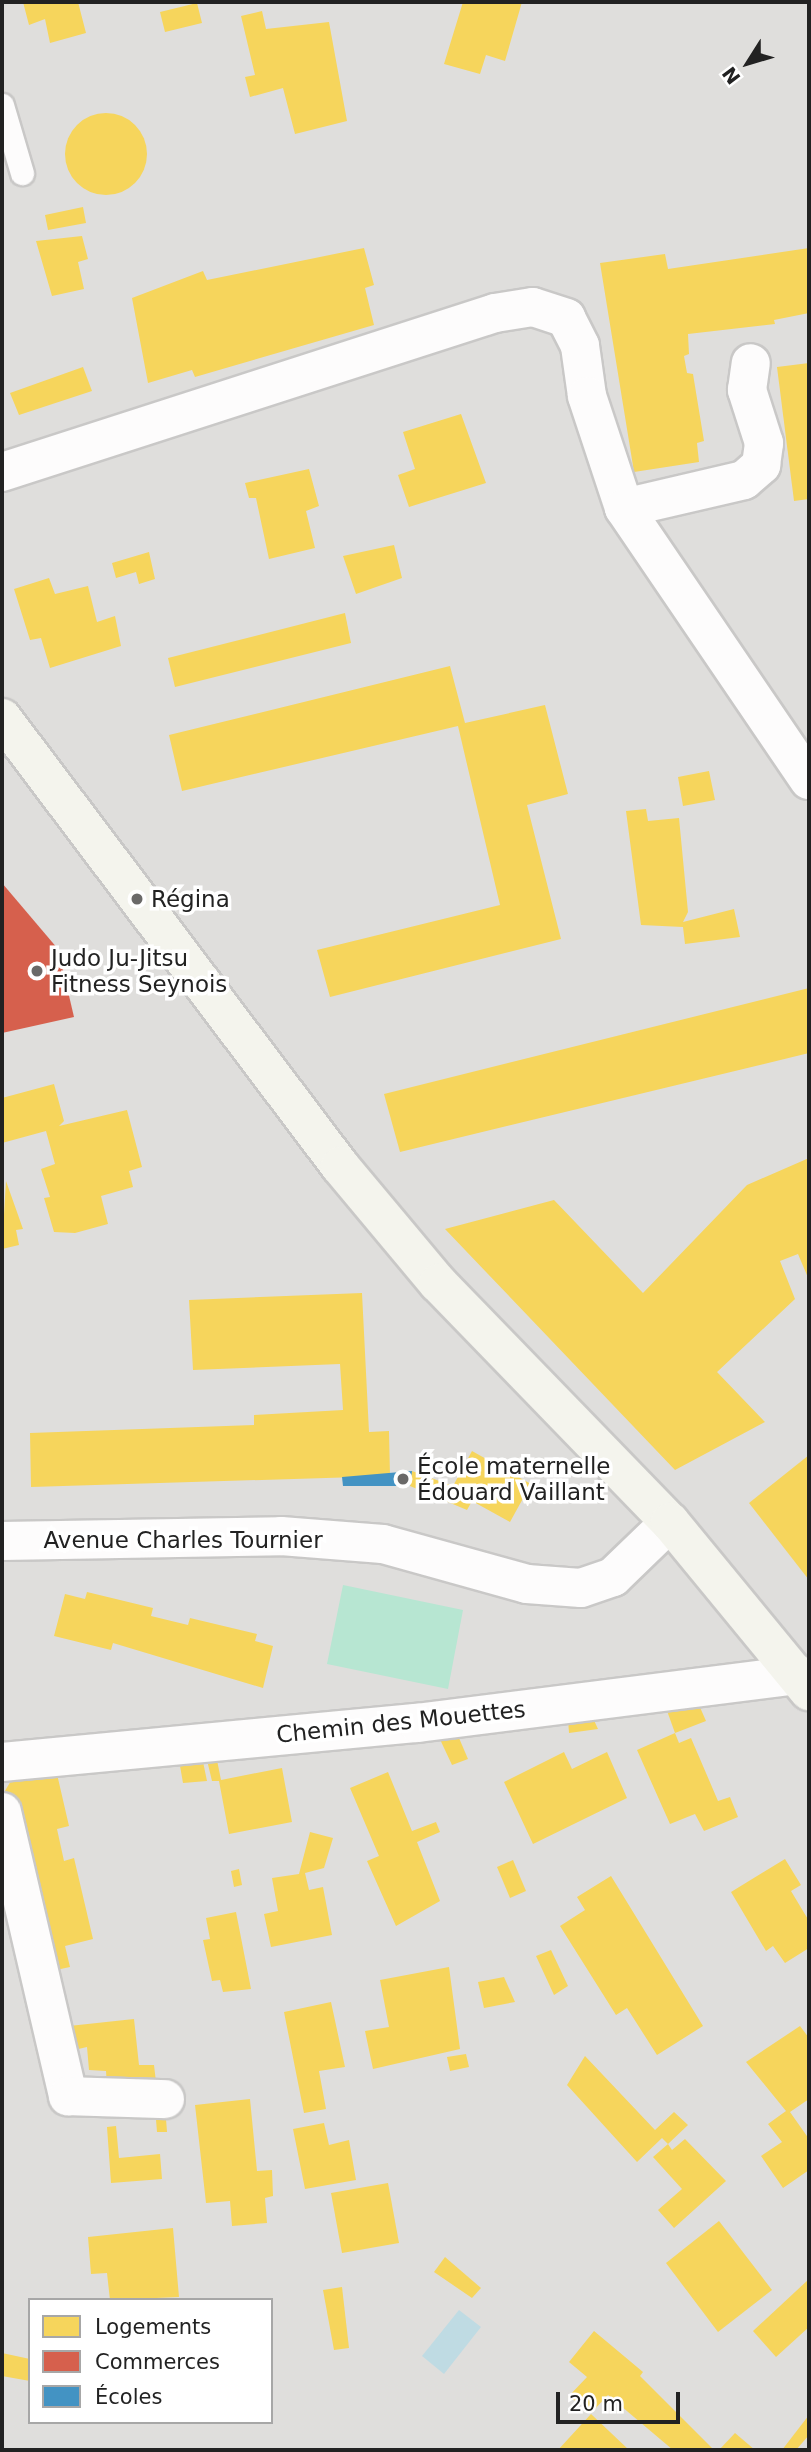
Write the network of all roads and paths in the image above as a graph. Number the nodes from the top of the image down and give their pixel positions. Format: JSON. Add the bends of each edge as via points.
{"nodes":[{"id":1,"x":2,"y":106,"type":"edge"},
{"id":2,"x":22,"y":173,"type":"dead end"},
{"id":3,"x":751,"y":363,"type":"dead end"},
{"id":4,"x":2,"y":472,"type":"edge"},
{"id":5,"x":624,"y":508,"type":"junction"},
{"id":6,"x":2,"y":718,"type":"edge"},
{"id":7,"x":809,"y":780,"type":"edge"},
{"id":8,"x":670,"y":1522,"type":"junction"},
{"id":9,"x":2,"y":1541,"type":"edge"},
{"id":10,"x":804,"y":1683,"type":"edge"},
{"id":11,"x":2,"y":1762,"type":"edge"},
{"id":12,"x":2,"y":1812,"type":"edge"},
{"id":13,"x":165,"y":2099,"type":"dead end"}],
"edges":[{"from":1,"to":2,"type":"lane"},
{"from":3,"to":5,"type":"street","via":[[747,390],[764,443],[761,465],[744,480]]},
{"from":4,"to":5,"type":"street","via":[[495,313],[533,307],[566,318],[580,346],[587,396]]},
{"from":5,"to":7,"type":"street"},
{"from":6,"to":8,"type":"street","via":[[438,1283]]},
{"from":8,"to":9,"type":"street","name":"Avenue Charles Tournier","via":[[612,1577],[581,1588],[527,1584],[383,1544],[281,1535]]},
{"from":8,"to":10,"type":"street"},
{"from":10,"to":11,"type":"street","name":"Chemin des Mouettes"},
{"from":12,"to":13,"type":"street","via":[[68,2096]]}]}
